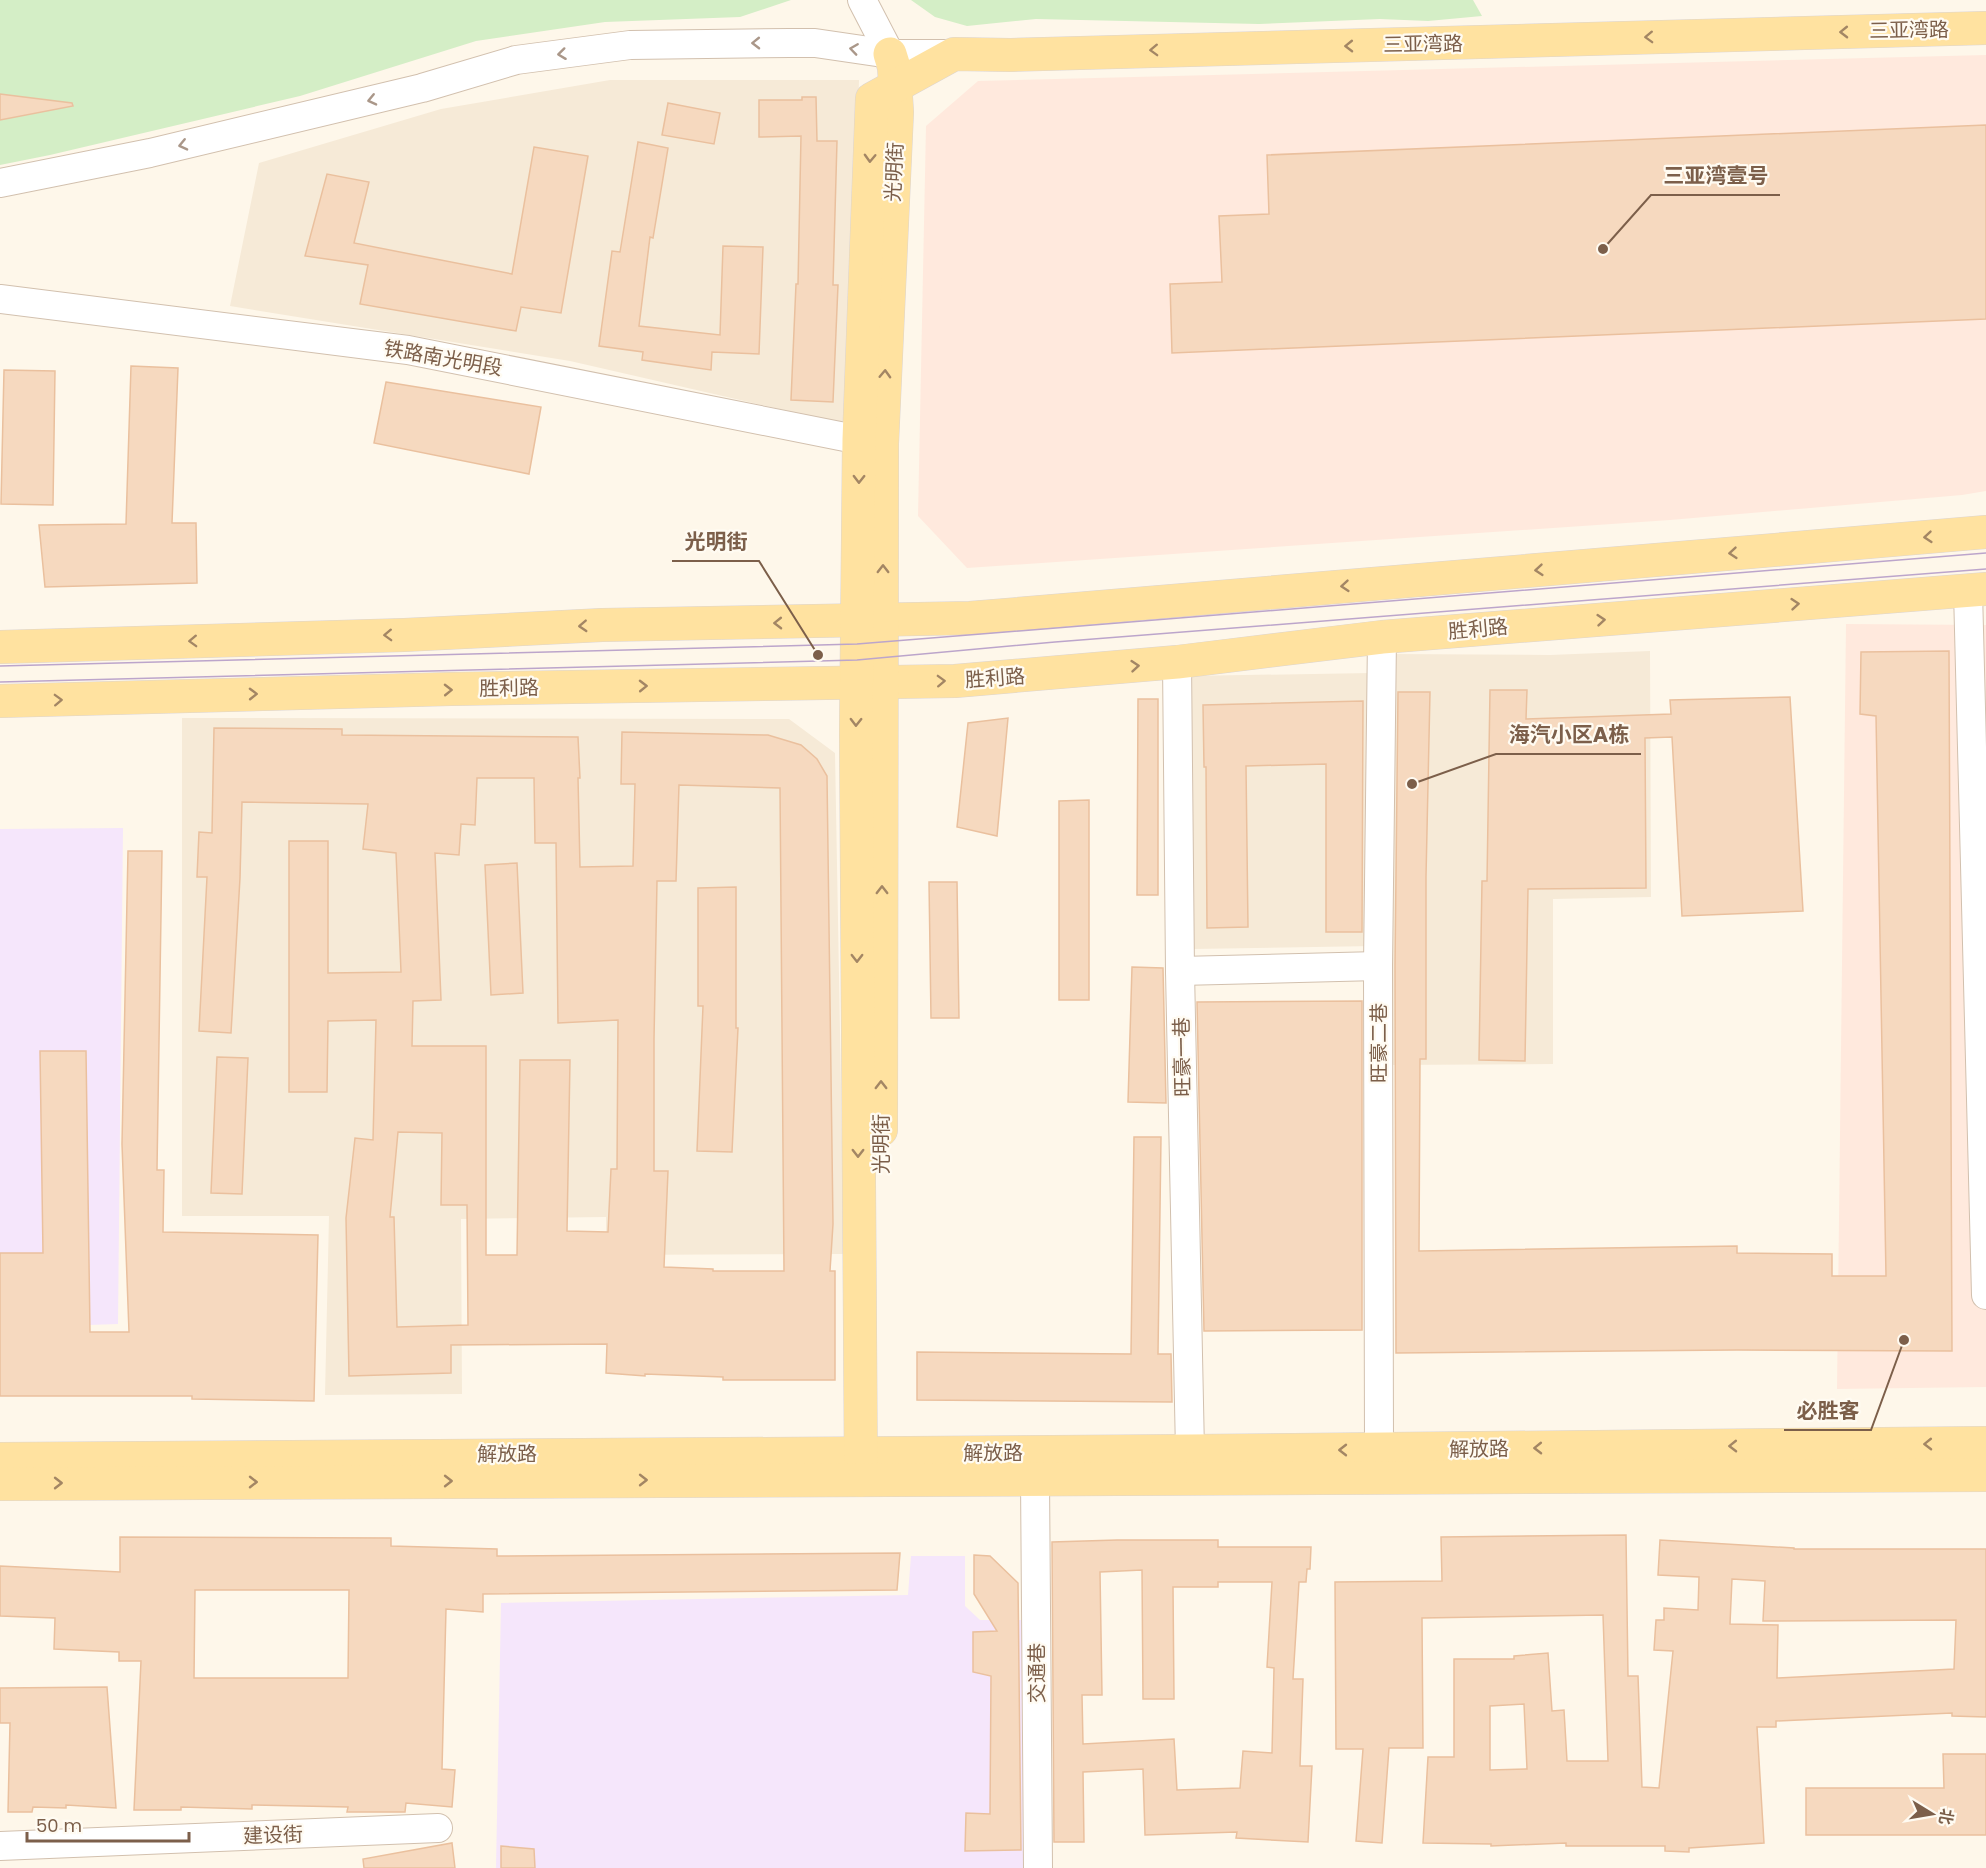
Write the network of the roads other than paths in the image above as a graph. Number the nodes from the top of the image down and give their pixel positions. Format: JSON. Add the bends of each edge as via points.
{"nodes":[{"id":1,"x":862,"y":0,"type":"edge"},
{"id":2,"x":1986,"y":28,"type":"edge"},
{"id":3,"x":886,"y":79,"type":"junction"},
{"id":4,"x":0,"y":183,"type":"edge"},
{"id":5,"x":0,"y":299,"type":"edge"},
{"id":6,"x":871,"y":442,"type":"junction"},
{"id":7,"x":1986,"y":532,"type":"edge"},
{"id":8,"x":1977,"y":590,"type":"edge"},
{"id":9,"x":870,"y":621,"type":"junction"},
{"id":10,"x":1382,"y":637,"type":"junction"},
{"id":11,"x":0,"y":647,"type":"edge"},
{"id":12,"x":1177,"y":662,"type":"junction"},
{"id":13,"x":869,"y":682,"type":"junction"},
{"id":14,"x":0,"y":701,"type":"edge"},
{"id":15,"x":1378,"y":966,"type":"junction"},
{"id":16,"x":1180,"y":971,"type":"junction"},
{"id":17,"x":1986,"y":1295,"type":"edge"},
{"id":18,"x":1986,"y":1443,"type":"edge"},
{"id":19,"x":1379,"y":1450,"type":"junction"},
{"id":20,"x":1190,"y":1451,"type":"junction"},
{"id":21,"x":0,"y":1459,"type":"edge"},
{"id":22,"x":871,"y":1466,"type":"junction"},
{"id":23,"x":1986,"y":1475,"type":"edge"},
{"id":24,"x":1035,"y":1478,"type":"junction"},
{"id":25,"x":0,"y":1484,"type":"edge"},
{"id":26,"x":438,"y":1828,"type":"dead end"},
{"id":27,"x":0,"y":1846,"type":"edge"},
{"id":28,"x":1038,"y":1868,"type":"edge"}],
"edges":[{"from":1,"to":3,"type":"street"},
{"from":2,"to":3,"type":"main road","name":"三亚湾路","one_way":true,"via":[[954,54]]},
{"from":3,"to":4,"type":"street","one_way":true,"via":[[801,43],[630,45],[516,60],[422,88],[150,153]]},
{"from":3,"to":6,"type":"main road","name":"光明街","via":[[897,112]]},
{"from":5,"to":6,"type":"street","name":"铁路南光明段","via":[[408,350]]},
{"from":6,"to":9,"type":"main road","name":"光明街"},
{"from":7,"to":9,"type":"main road","one_way":true,"via":[[970,618]]},
{"from":10,"to":8,"type":"main road","name":"胜利路","one_way":true},
{"from":8,"to":17,"type":"street"},
{"from":9,"to":11,"type":"main road","one_way":true,"via":[[602,625]]},
{"from":9,"to":13,"type":"main road","name":"光明街"},
{"from":10,"to":12,"type":"main road","name":"胜利路"},
{"from":10,"to":15,"type":"street","name":"旺豪二巷"},
{"from":13,"to":12,"type":"main road","name":"胜利路","one_way":true,"via":[[988,679]]},
{"from":12,"to":16,"type":"street","name":"旺豪一巷"},
{"from":14,"to":13,"type":"main road","name":"胜利路","one_way":true},
{"from":13,"to":22,"type":"main road","name":"光明街"},
{"from":15,"to":16,"type":"street"},
{"from":15,"to":19,"type":"street","name":"旺豪二巷"},
{"from":16,"to":20,"type":"street","name":"旺豪一巷"},
{"from":18,"to":19,"type":"main road","name":"解放路","one_way":true},
{"from":19,"to":20,"type":"main road","name":"解放路","one_way":true},
{"from":20,"to":22,"type":"main road","name":"解放路"},
{"from":21,"to":22,"type":"main road","name":"解放路"},
{"from":22,"to":24,"type":"main road","name":"解放路"},
{"from":25,"to":22,"type":"main road","name":"解放路","one_way":true},
{"from":23,"to":24,"type":"main road","name":"解放路"},
{"from":24,"to":28,"type":"street","name":"交通巷"},
{"from":26,"to":27,"type":"street","name":"建设街"}]}
